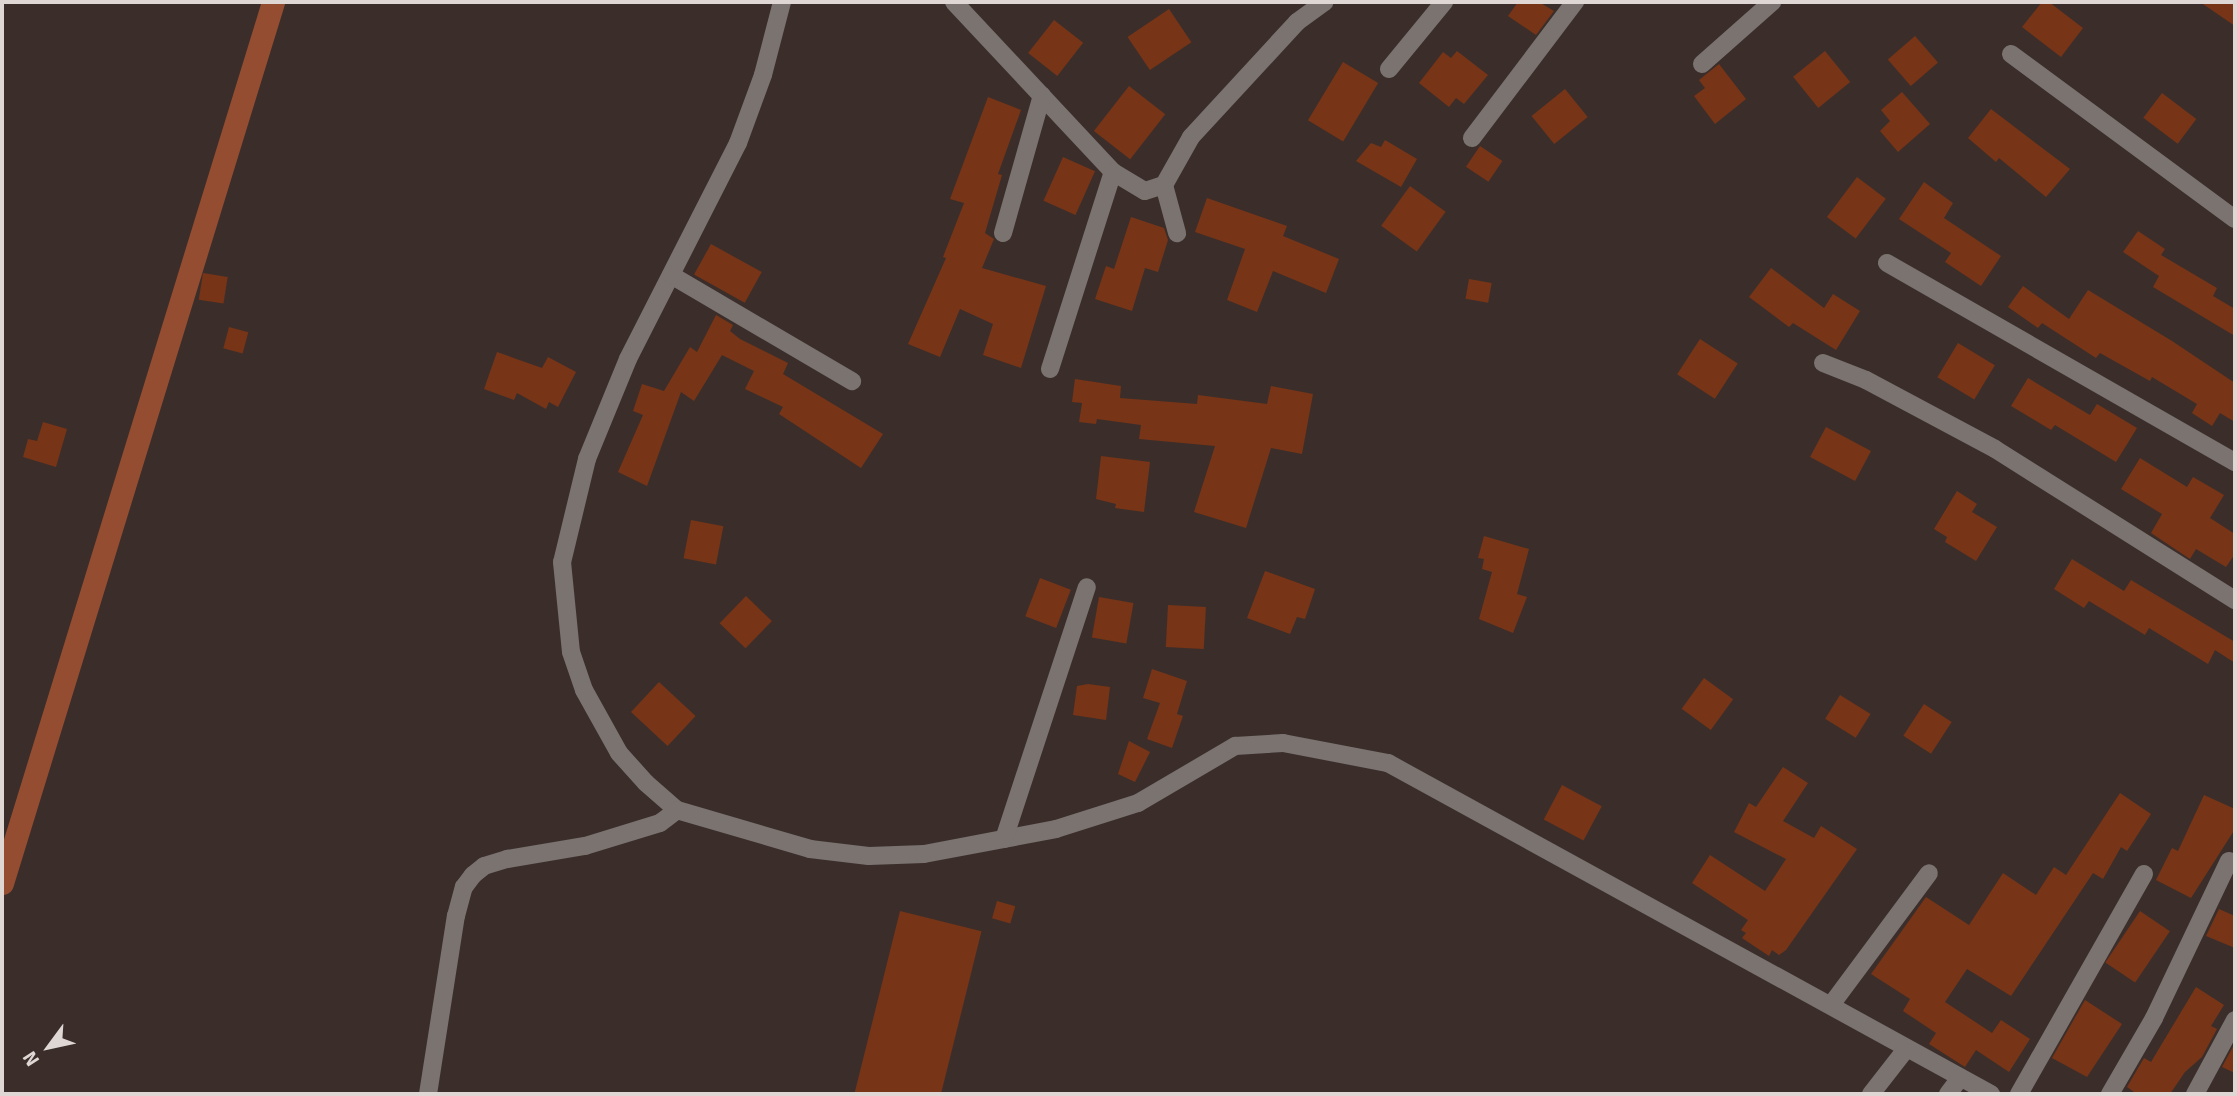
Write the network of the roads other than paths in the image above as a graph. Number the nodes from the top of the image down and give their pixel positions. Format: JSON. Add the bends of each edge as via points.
{"nodes":[{"id":1,"x":782,"y":2,"type":"edge"},
{"id":2,"x":954,"y":2,"type":"edge"},
{"id":3,"x":1325,"y":2,"type":"edge"},
{"id":4,"x":1444,"y":2,"type":"edge"},
{"id":5,"x":1575,"y":2,"type":"edge"},
{"id":6,"x":1772,"y":2,"type":"edge"},
{"id":7,"x":2011,"y":54,"type":"dead end"},
{"id":8,"x":1702,"y":64,"type":"dead end"},
{"id":9,"x":1389,"y":69,"type":"dead end"},
{"id":10,"x":1042,"y":95,"type":"junction"},
{"id":11,"x":1472,"y":138,"type":"dead end"},
{"id":12,"x":1113,"y":172,"type":"junction"},
{"id":13,"x":1164,"y":185,"type":"junction"},
{"id":14,"x":2235,"y":219,"type":"edge"},
{"id":15,"x":1003,"y":233,"type":"dead end"},
{"id":16,"x":1177,"y":233,"type":"dead end"},
{"id":17,"x":1887,"y":263,"type":"dead end"},
{"id":18,"x":671,"y":275,"type":"junction"},
{"id":19,"x":1823,"y":363,"type":"dead end"},
{"id":20,"x":1050,"y":369,"type":"dead end"},
{"id":21,"x":852,"y":381,"type":"dead end"},
{"id":22,"x":2235,"y":462,"type":"edge"},
{"id":23,"x":1087,"y":587,"type":"dead end"},
{"id":24,"x":2235,"y":600,"type":"edge"},
{"id":25,"x":677,"y":810,"type":"junction"},
{"id":26,"x":1004,"y":839,"type":"junction"},
{"id":27,"x":2229,"y":861,"type":"dead end"},
{"id":28,"x":1929,"y":873,"type":"dead end"},
{"id":29,"x":2144,"y":874,"type":"dead end"},
{"id":30,"x":1830,"y":1005,"type":"junction"},
{"id":31,"x":2235,"y":1020,"type":"edge"},
{"id":32,"x":1907,"y":1048,"type":"junction"},
{"id":33,"x":1959,"y":1078,"type":"junction"},
{"id":34,"x":428,"y":1094,"type":"edge"},
{"id":35,"x":1871,"y":1094,"type":"edge"},
{"id":36,"x":1948,"y":1094,"type":"edge"},
{"id":37,"x":1991,"y":1094,"type":"edge"},
{"id":38,"x":2019,"y":1094,"type":"edge"},
{"id":39,"x":2110,"y":1094,"type":"edge"},
{"id":40,"x":2195,"y":1094,"type":"edge"}],
"edges":[{"from":1,"to":18,"type":"street","via":[[763,75],[738,143]]},
{"from":2,"to":10,"type":"street"},
{"from":3,"to":13,"type":"street","via":[[1297,22],[1191,137]]},
{"from":4,"to":9,"type":"street"},
{"from":5,"to":11,"type":"street"},
{"from":6,"to":8,"type":"street"},
{"from":7,"to":14,"type":"street"},
{"from":10,"to":12,"type":"street"},
{"from":10,"to":15,"type":"street"},
{"from":12,"to":13,"type":"street","via":[[1145,191]]},
{"from":12,"to":20,"type":"street"},
{"from":13,"to":16,"type":"street"},
{"from":17,"to":22,"type":"street"},
{"from":18,"to":21,"type":"street"},
{"from":18,"to":25,"type":"street","via":[[628,359],[587,459],[562,562],[571,652],[584,690],[619,753]]},
{"from":19,"to":24,"type":"street","via":[[1866,380],[1995,449]]},
{"from":23,"to":26,"type":"street"},
{"from":25,"to":26,"type":"street","via":[[810,849],[869,856],[924,854]]},
{"from":25,"to":34,"type":"street","via":[[660,823],[585,846],[507,859],[473,875],[464,887],[456,916]]},
{"from":26,"to":30,"type":"street","via":[[1056,829],[1138,803],[1235,746],[1283,743],[1364,758],[1388,763],[1458,798]]},
{"from":27,"to":39,"type":"street","via":[[2154,1018]]},
{"from":28,"to":30,"type":"street"},
{"from":29,"to":38,"type":"street"},
{"from":30,"to":32,"type":"street"},
{"from":31,"to":40,"type":"street"},
{"from":32,"to":33,"type":"street"},
{"from":32,"to":35,"type":"street"},
{"from":33,"to":36,"type":"street"},
{"from":33,"to":37,"type":"street"}]}
